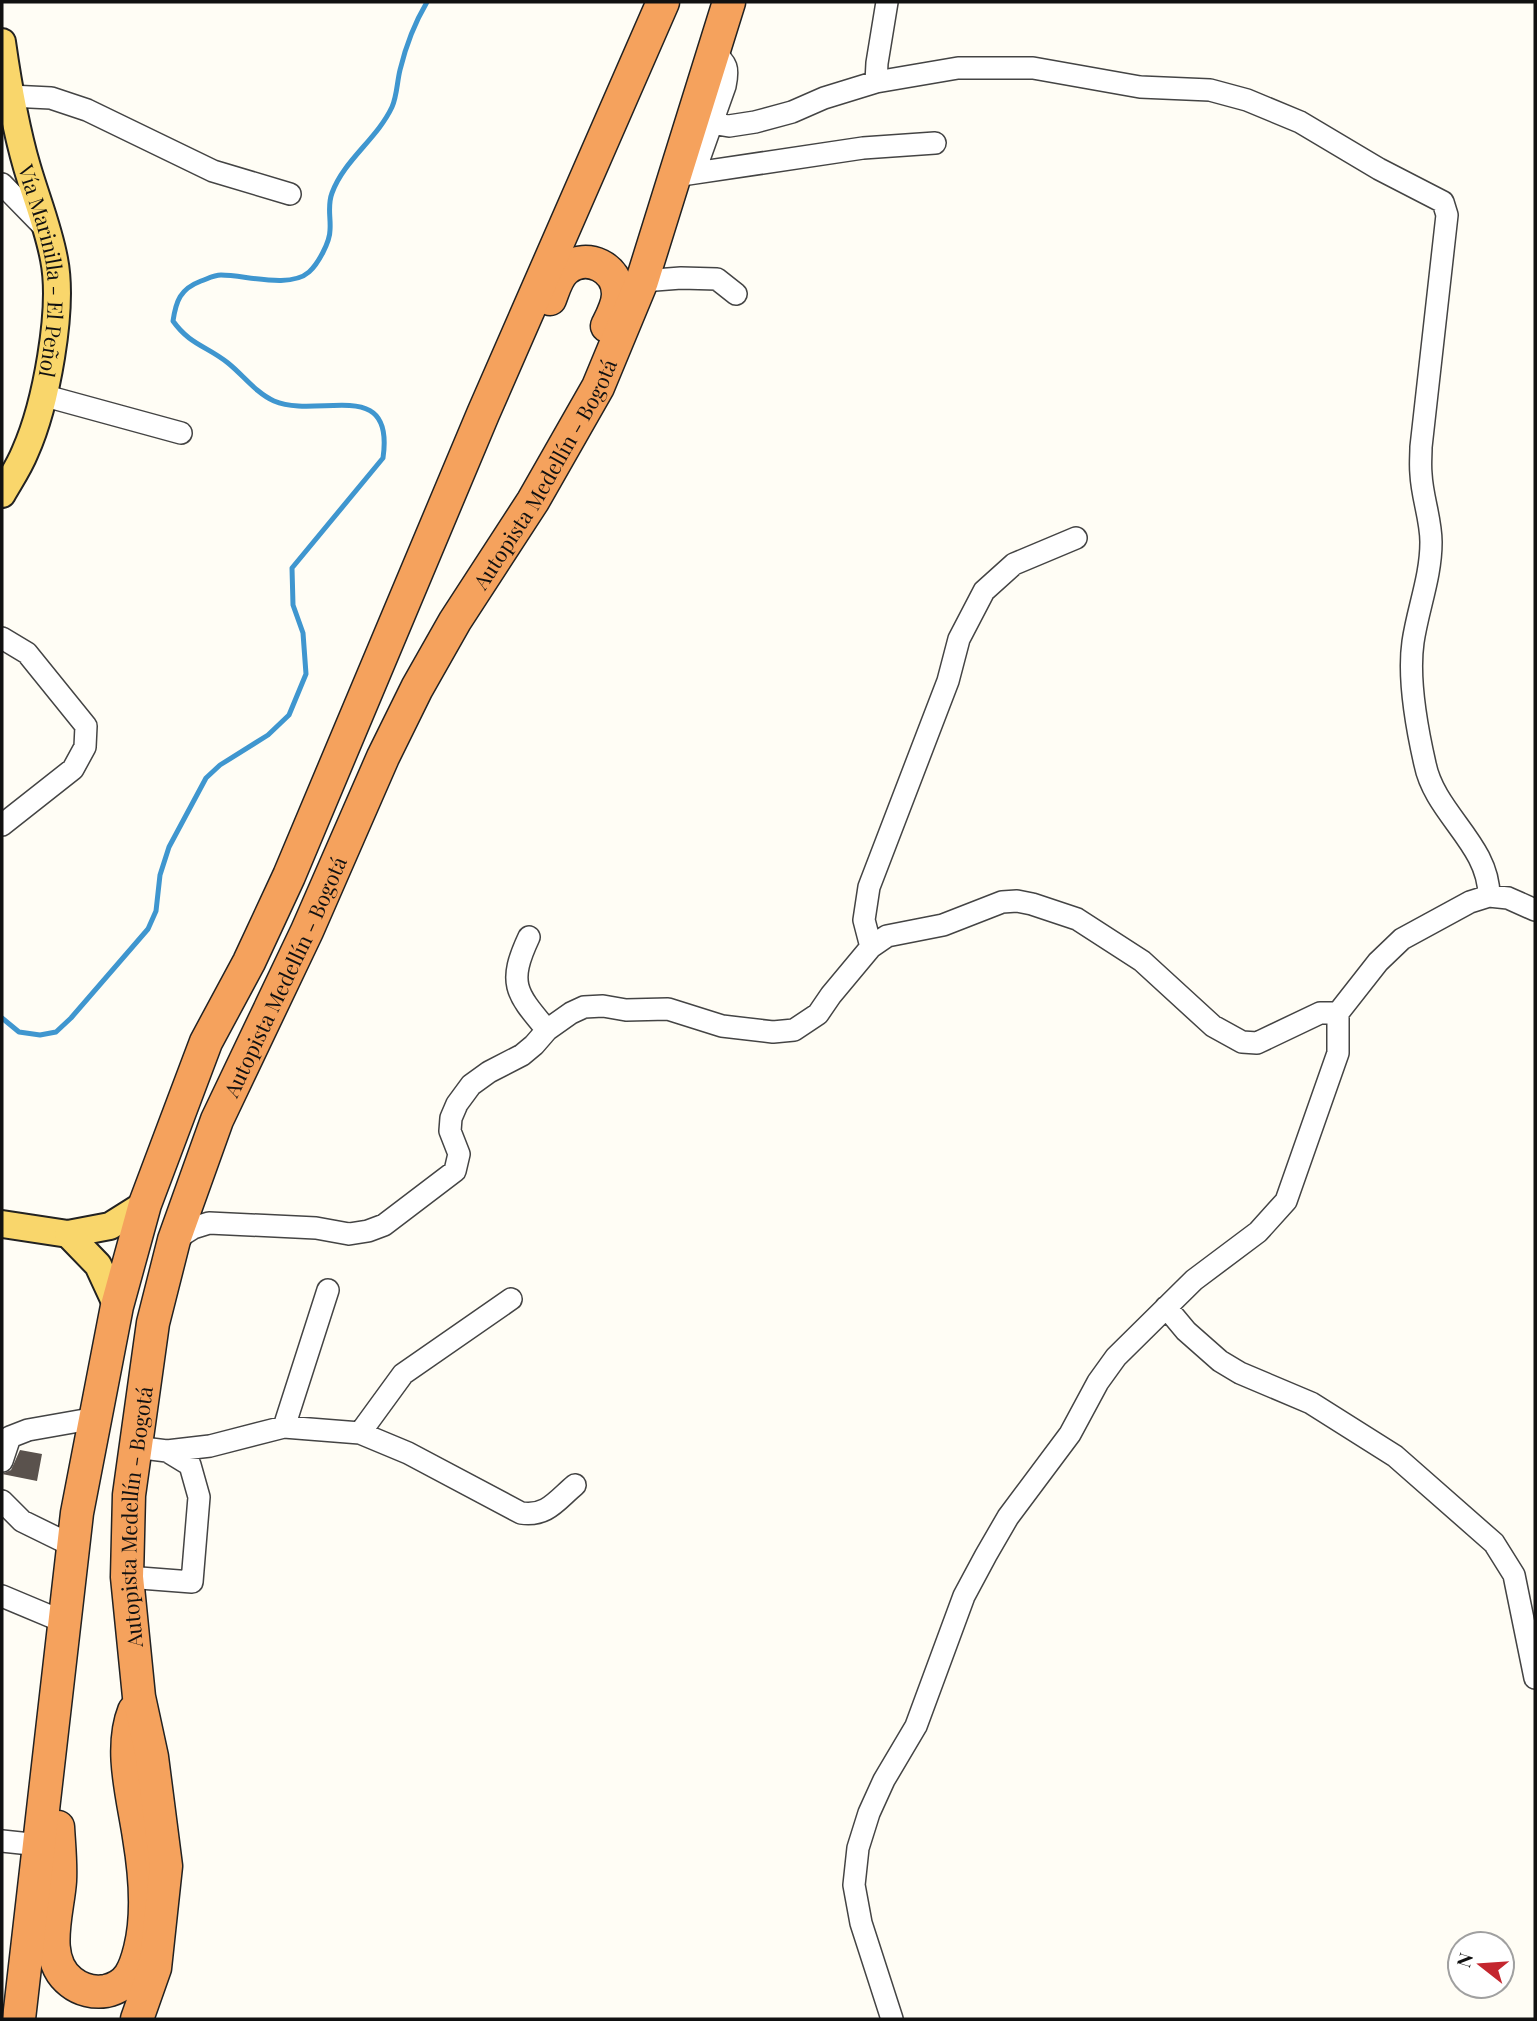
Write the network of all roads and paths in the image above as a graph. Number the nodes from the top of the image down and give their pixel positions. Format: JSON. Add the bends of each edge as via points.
{"nodes":[{"id":1,"x":663,"y":2,"type":"edge"},
{"id":2,"x":729,"y":2,"type":"edge"},
{"id":3,"x":887,"y":2,"type":"edge"},
{"id":4,"x":2,"y":42,"type":"edge"},
{"id":5,"x":715,"y":52,"type":"junction"},
{"id":6,"x":876,"y":82,"type":"junction"},
{"id":7,"x":10,"y":96,"type":"junction"},
{"id":8,"x":711,"y":123,"type":"junction"},
{"id":9,"x":935,"y":143,"type":"dead end"},
{"id":10,"x":675,"y":176,"type":"junction"},
{"id":11,"x":2,"y":184,"type":"edge"},
{"id":12,"x":290,"y":194,"type":"dead end"},
{"id":13,"x":48,"y":230,"type":"junction"},
{"id":14,"x":642,"y":281,"type":"junction"},
{"id":15,"x":736,"y":294,"type":"dead end"},
{"id":16,"x":42,"y":395,"type":"junction"},
{"id":17,"x":483,"y":414,"type":"junction"},
{"id":18,"x":181,"y":433,"type":"dead end"},
{"id":19,"x":2,"y":494,"type":"edge"},
{"id":20,"x":533,"y":501,"type":"junction"},
{"id":21,"x":1076,"y":538,"type":"dead end"},
{"id":22,"x":2,"y":638,"type":"edge"},
{"id":23,"x":2,"y":825,"type":"edge"},
{"id":24,"x":1489,"y":896,"type":"junction"},
{"id":25,"x":1535,"y":910,"type":"edge"},
{"id":26,"x":529,"y":937,"type":"dead end"},
{"id":27,"x":871,"y":947,"type":"junction"},
{"id":28,"x":1338,"y":1013,"type":"junction"},
{"id":29,"x":547,"y":1030,"type":"junction"},
{"id":30,"x":145,"y":1204,"type":"junction"},
{"id":31,"x":2,"y":1224,"type":"edge"},
{"id":32,"x":68,"y":1234,"type":"junction"},
{"id":33,"x":174,"y":1240,"type":"junction"},
{"id":34,"x":328,"y":1290,"type":"dead end"},
{"id":35,"x":511,"y":1299,"type":"dead end"},
{"id":36,"x":117,"y":1306,"type":"junction"},
{"id":37,"x":1166,"y":1307,"type":"junction"},
{"id":38,"x":96,"y":1418,"type":"junction"},
{"id":39,"x":284,"y":1427,"type":"junction"},
{"id":40,"x":360,"y":1433,"type":"junction"},
{"id":41,"x":135,"y":1447,"type":"junction"},
{"id":42,"x":167,"y":1451,"type":"junction"},
{"id":43,"x":2,"y":1461,"type":"edge"},
{"id":44,"x":575,"y":1485,"type":"dead end"},
{"id":45,"x":2,"y":1501,"type":"edge"},
{"id":46,"x":73,"y":1546,"type":"junction"},
{"id":47,"x":127,"y":1577,"type":"junction"},
{"id":48,"x":2,"y":1596,"type":"edge"},
{"id":49,"x":64,"y":1622,"type":"junction"},
{"id":50,"x":1535,"y":1678,"type":"edge"},
{"id":51,"x":139,"y":1698,"type":"junction"},
{"id":52,"x":47,"y":1772,"type":"junction"},
{"id":53,"x":2,"y":1841,"type":"edge"},
{"id":54,"x":40,"y":1845,"type":"junction"},
{"id":55,"x":13,"y":1986,"type":"edge"},
{"id":56,"x":19,"y":2019,"type":"edge"},
{"id":57,"x":137,"y":2019,"type":"edge"},
{"id":58,"x":892,"y":2019,"type":"edge"}],
"edges":[{"from":1,"to":17,"type":"highway","name":"Autopista Medellín - Bogotá"},
{"from":2,"to":5,"type":"highway","name":"Autopista Medellín - Bogotá"},
{"from":3,"to":6,"type":"street"},
{"from":4,"to":7,"type":"main road","name":"Vía Marinilla - El Peñol"},
{"from":5,"to":8,"type":"street","via":[[726,64],[727,74]]},
{"from":5,"to":10,"type":"highway","name":"Autopista Medellín - Bogotá"},
{"from":6,"to":8,"type":"street","via":[[792,113],[729,126]]},
{"from":6,"to":24,"type":"street","via":[[958,68],[1008,66],[1140,87],[1210,90],[1300,122],[1443,202],[1447,215],[1420,475],[1431,540],[1430,570],[1410,668],[1425,768],[1434,790],[1481,858]]},
{"from":7,"to":12,"type":"street","via":[[51,98],[87,110],[213,171]]},
{"from":7,"to":13,"type":"main road","name":"Vía Marinilla - El Peñol"},
{"from":8,"to":10,"type":"street","via":[[698,162]]},
{"from":9,"to":10,"type":"street","via":[[863,148]]},
{"from":10,"to":14,"type":"highway","name":"Autopista Medellín - Bogotá"},
{"from":11,"to":13,"type":"street"},
{"from":13,"to":16,"type":"main road","name":"Vía Marinilla - El Peñol","via":[[58,315]]},
{"from":14,"to":15,"type":"street","via":[[717,279]]},
{"from":14,"to":20,"type":"highway","name":"Autopista Medellín - Bogotá","via":[[597,387]]},
{"from":16,"to":18,"type":"street"},
{"from":16,"to":19,"type":"main road","name":"Vía Marinilla - El Peñol","via":[[26,450]]},
{"from":17,"to":20,"type":"highway","via":[[510,391],[559,277],[573,264],[589,261],[602,265],[617,285],[615,309],[583,380],[534,465]]},
{"from":17,"to":30,"type":"highway","name":"Autopista Medellín - Bogotá","via":[[289,876],[206,1042]]},
{"from":20,"to":33,"type":"highway","name":"Autopista Medellín - Bogotá","via":[[455,621],[383,757],[307,932],[217,1120]]},
{"from":21,"to":27,"type":"street","via":[[1014,564],[984,591],[959,639],[948,681],[869,887],[864,920]]},
{"from":22,"to":23,"type":"street","via":[[27,653],[86,726],[85,747],[73,769]]},
{"from":24,"to":25,"type":"street","via":[[1508,898]]},
{"from":24,"to":28,"type":"street","via":[[1402,939]]},
{"from":26,"to":29,"type":"street","via":[[516,981],[526,1005]]},
{"from":27,"to":28,"type":"street","via":[[887,936],[943,925],[1002,902],[1017,901],[1077,919],[1111,940],[1142,961],[1213,1026],[1242,1042],[1257,1043],[1320,1013]]},
{"from":27,"to":29,"type":"street","via":[[818,1014],[794,1030],[722,1026],[668,1009],[603,1006],[584,1007]]},
{"from":28,"to":37,"type":"street","via":[[1338,1053],[1286,1201],[1258,1233]]},
{"from":29,"to":33,"type":"street","via":[[522,1055],[471,1085],[451,1118],[450,1131],[459,1154],[454,1171],[384,1225],[349,1234],[209,1223]]},
{"from":30,"to":32,"type":"main road","via":[[110,1226]]},
{"from":30,"to":36,"type":"highway","name":"Autopista Medellín - Bogotá"},
{"from":31,"to":32,"type":"main road"},
{"from":32,"to":36,"type":"main road","via":[[98,1265]]},
{"from":33,"to":41,"type":"highway","name":"Autopista Medellín - Bogotá","via":[[153,1323]]},
{"from":34,"to":39,"type":"street"},
{"from":35,"to":40,"type":"street","via":[[403,1374]]},
{"from":36,"to":38,"type":"highway","name":"Autopista Medellín - Bogotá"},
{"from":37,"to":50,"type":"street","via":[[1220,1361],[1311,1403],[1395,1456],[1494,1544],[1514,1576]]},
{"from":37,"to":58,"type":"street","via":[[1116,1357],[1070,1434],[1008,1517],[964,1596],[916,1726],[869,1813],[854,1885],[861,1923]]},
{"from":38,"to":43,"type":"street","via":[[10,1437]]},
{"from":38,"to":46,"type":"highway","name":"Autopista Medellín - Bogotá"},
{"from":39,"to":40,"type":"street"},
{"from":39,"to":42,"type":"street","via":[[210,1446]]},
{"from":40,"to":44,"type":"street","via":[[522,1513],[545,1512]]},
{"from":41,"to":42,"type":"street"},
{"from":41,"to":47,"type":"highway","name":"Autopista Medellín - Bogotá"},
{"from":42,"to":47,"type":"street","via":[[190,1465],[199,1497],[192,1582]]},
{"from":45,"to":46,"type":"street","via":[[22,1521]]},
{"from":46,"to":49,"type":"highway","name":"Autopista Medellín - Bogotá"},
{"from":47,"to":51,"type":"highway","name":"Autopista Medellín - Bogotá"},
{"from":48,"to":49,"type":"street"},
{"from":49,"to":52,"type":"highway","name":"Autopista Medellín - Bogotá"},
{"from":51,"to":52,"type":"highway","via":[[127,1729],[145,1881],[144,1919],[135,1972],[110,1990],[84,1990],[74,1985],[56,1961],[58,1817]]},
{"from":51,"to":57,"type":"highway","name":"Autopista Medellín - Bogotá","via":[[166,1866],[155,1968]]},
{"from":52,"to":54,"type":"highway","name":"Autopista Medellín - Bogotá"},
{"from":53,"to":54,"type":"street"},
{"from":54,"to":55,"type":"highway","name":"Autopista Medellín - Bogotá"},
{"from":55,"to":56,"type":"highway","name":"Autopista Medellín - Bogotá"}]}
